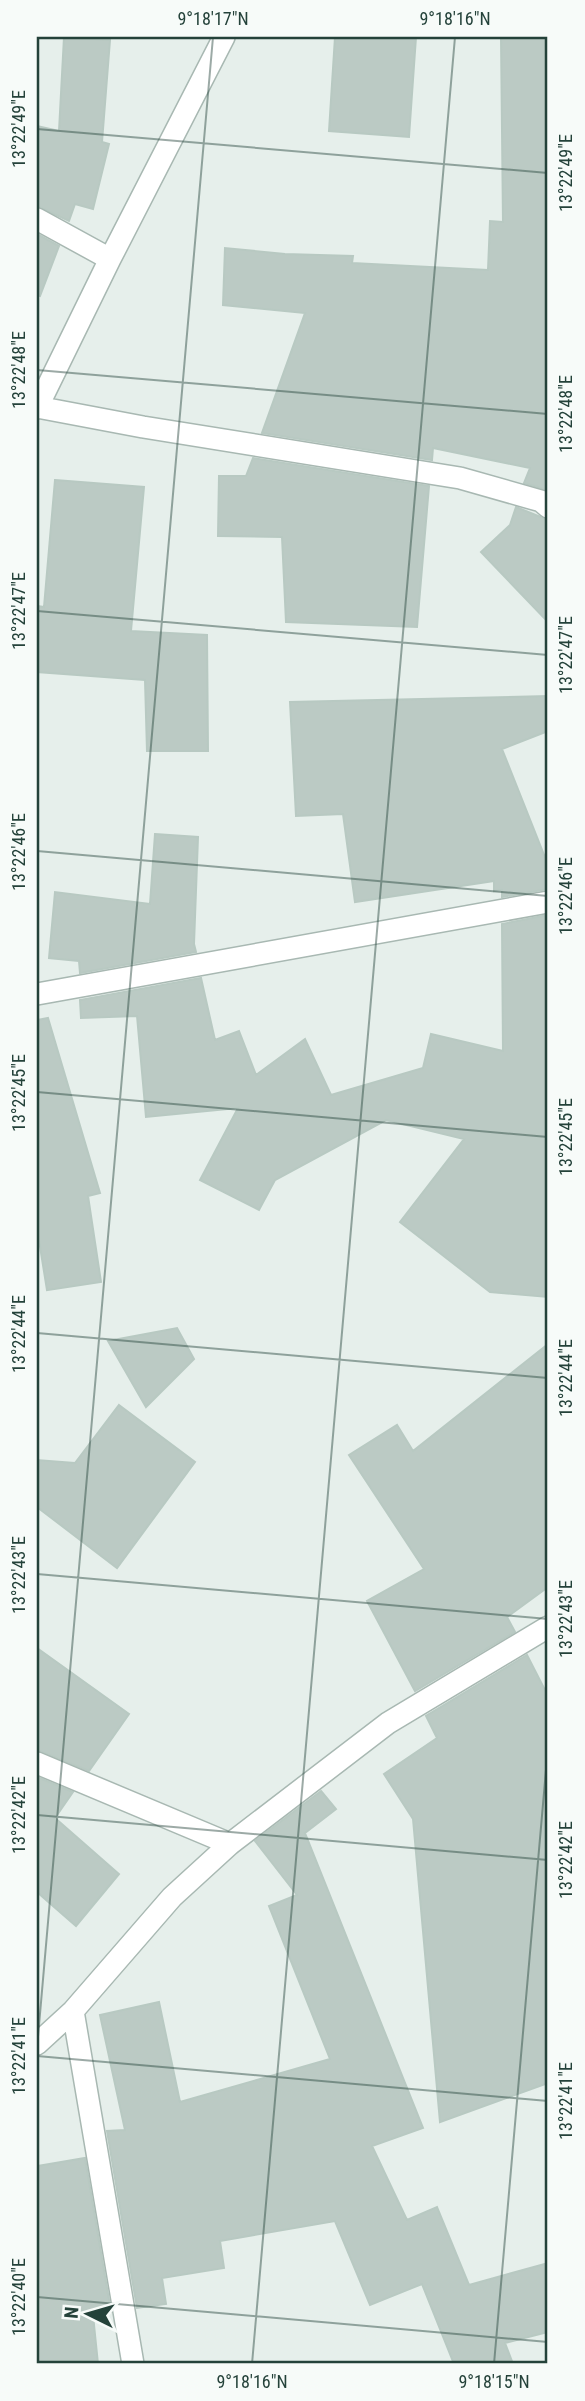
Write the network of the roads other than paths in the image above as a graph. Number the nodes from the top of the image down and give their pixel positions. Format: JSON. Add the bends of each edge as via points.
{"nodes":[{"id":1,"x":223,"y":37,"type":"edge"},
{"id":2,"x":37,"y":219,"type":"edge"},
{"id":3,"x":110,"y":259,"type":"junction"},
{"id":4,"x":37,"y":408,"type":"edge"},
{"id":5,"x":548,"y":507,"type":"edge"},
{"id":6,"x":548,"y":902,"type":"edge"},
{"id":7,"x":37,"y":994,"type":"edge"},
{"id":8,"x":548,"y":1627,"type":"edge"},
{"id":9,"x":37,"y":1763,"type":"edge"},
{"id":10,"x":230,"y":1844,"type":"junction"},
{"id":11,"x":74,"y":2011,"type":"junction"},
{"id":12,"x":37,"y":2044,"type":"edge"},
{"id":13,"x":133,"y":2364,"type":"edge"}],
"edges":[{"from":1,"to":3,"type":"street"},
{"from":2,"to":3,"type":"street"},
{"from":3,"to":4,"type":"street"},
{"from":4,"to":5,"type":"street","via":[[460,478],[541,501]]},
{"from":6,"to":7,"type":"street"},
{"from":8,"to":10,"type":"street","via":[[388,1723]]},
{"from":9,"to":10,"type":"street"},
{"from":10,"to":11,"type":"street","via":[[172,1897]]},
{"from":11,"to":12,"type":"street"},
{"from":11,"to":13,"type":"street"}]}
